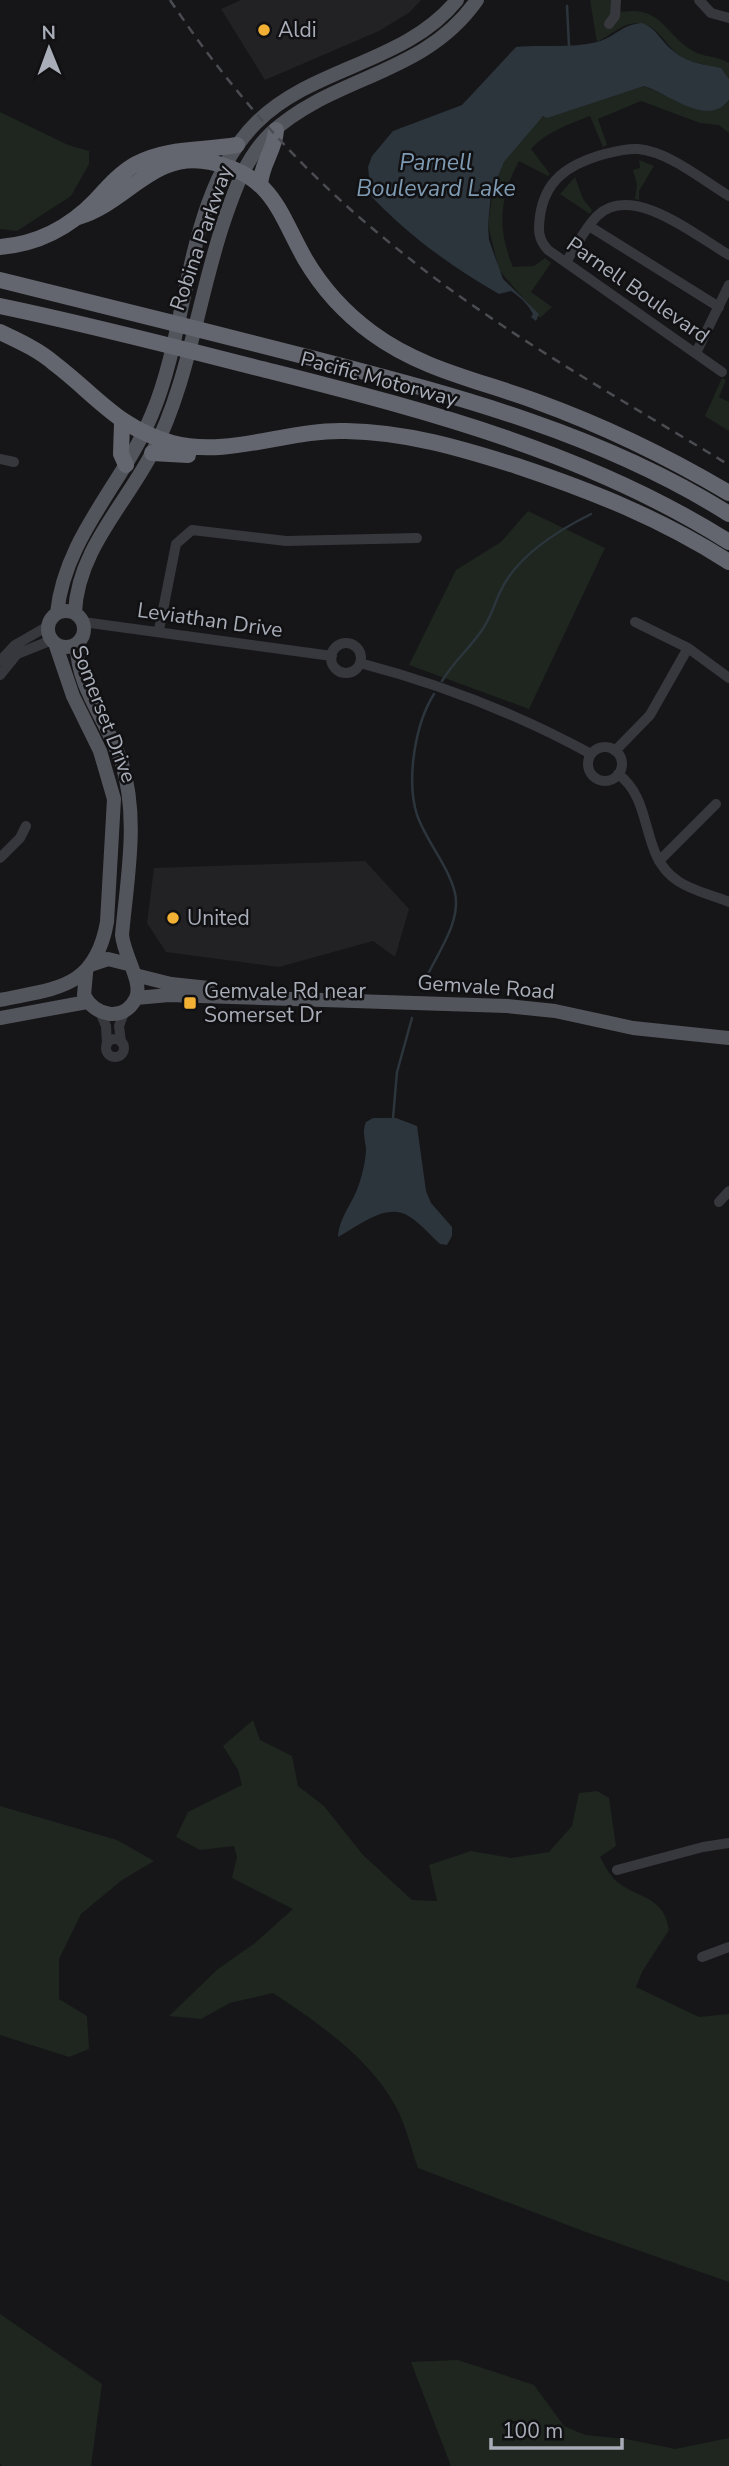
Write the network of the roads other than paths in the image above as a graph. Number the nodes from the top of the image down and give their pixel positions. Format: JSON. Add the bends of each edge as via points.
{"nodes":[{"id":1,"x":457,"y":0,"type":"edge"},
{"id":2,"x":477,"y":0,"type":"edge"},
{"id":3,"x":615,"y":0,"type":"edge"},
{"id":4,"x":699,"y":0,"type":"edge"},
{"id":5,"x":729,"y":18,"type":"edge"},
{"id":6,"x":609,"y":24,"type":"dead end"},
{"id":7,"x":276,"y":130,"type":"joint"},
{"id":8,"x":237,"y":145,"type":"junction"},
{"id":9,"x":265,"y":149,"type":"junction"},
{"id":10,"x":225,"y":167,"type":"junction"},
{"id":11,"x":241,"y":175,"type":"junction"},
{"id":12,"x":261,"y":186,"type":"junction"},
{"id":13,"x":729,"y":196,"type":"edge"},
{"id":14,"x":78,"y":217,"type":"junction"},
{"id":15,"x":589,"y":226,"type":"junction"},
{"id":16,"x":0,"y":247,"type":"edge"},
{"id":17,"x":729,"y":255,"type":"edge"},
{"id":18,"x":566,"y":262,"type":"junction"},
{"id":19,"x":0,"y":280,"type":"edge"},
{"id":20,"x":729,"y":285,"type":"edge"},
{"id":21,"x":192,"y":301,"type":"junction"},
{"id":22,"x":0,"y":306,"type":"edge"},
{"id":23,"x":719,"y":307,"type":"junction"},
{"id":24,"x":0,"y":332,"type":"edge"},
{"id":25,"x":696,"y":353,"type":"junction"},
{"id":26,"x":722,"y":372,"type":"dead end"},
{"id":27,"x":173,"y":375,"type":"junction"},
{"id":28,"x":122,"y":423,"type":"junction"},
{"id":29,"x":144,"y":432,"type":"junction"},
{"id":30,"x":156,"y":446,"type":"junction"},
{"id":31,"x":0,"y":459,"type":"edge"},
{"id":32,"x":15,"y":462,"type":"dead end"},
{"id":33,"x":126,"y":465,"type":"junction"},
{"id":34,"x":729,"y":493,"type":"edge"},
{"id":35,"x":729,"y":514,"type":"edge"},
{"id":36,"x":417,"y":538,"type":"dead end"},
{"id":37,"x":729,"y":542,"type":"edge"},
{"id":38,"x":729,"y":562,"type":"edge"},
{"id":39,"x":57,"y":613,"type":"junction"},
{"id":40,"x":79,"y":617,"type":"junction"},
{"id":41,"x":635,"y":622,"type":"dead end"},
{"id":42,"x":159,"y":630,"type":"junction"},
{"id":43,"x":52,"y":636,"type":"junction"},
{"id":44,"x":77,"y":644,"type":"junction"},
{"id":45,"x":688,"y":648,"type":"junction"},
{"id":46,"x":332,"y":656,"type":"junction"},
{"id":47,"x":0,"y":661,"type":"edge"},
{"id":48,"x":360,"y":663,"type":"junction"},
{"id":49,"x":0,"y":675,"type":"edge"},
{"id":50,"x":729,"y":678,"type":"edge"},
{"id":51,"x":615,"y":751,"type":"junction"},
{"id":52,"x":591,"y":754,"type":"junction"},
{"id":53,"x":618,"y":774,"type":"junction"},
{"id":54,"x":716,"y":804,"type":"dead end"},
{"id":55,"x":26,"y":826,"type":"dead end"},
{"id":56,"x":0,"y":858,"type":"edge"},
{"id":57,"x":659,"y":861,"type":"junction"},
{"id":58,"x":729,"y":902,"type":"edge"},
{"id":59,"x":89,"y":969,"type":"junction"},
{"id":60,"x":132,"y":970,"type":"junction"},
{"id":61,"x":135,"y":998,"type":"junction"},
{"id":62,"x":279,"y":998,"type":"junction"},
{"id":63,"x":0,"y":1000,"type":"edge"},
{"id":64,"x":87,"y":1002,"type":"junction"},
{"id":65,"x":125,"y":1010,"type":"junction"},
{"id":66,"x":100,"y":1012,"type":"junction"},
{"id":67,"x":0,"y":1018,"type":"edge"},
{"id":68,"x":729,"y":1038,"type":"edge"},
{"id":69,"x":121,"y":1042,"type":"junction"},
{"id":70,"x":107,"y":1044,"type":"junction"},
{"id":71,"x":729,"y":1191,"type":"edge"},
{"id":72,"x":719,"y":1202,"type":"dead end"},
{"id":73,"x":729,"y":1843,"type":"edge"},
{"id":74,"x":617,"y":1870,"type":"dead end"},
{"id":75,"x":729,"y":1947,"type":"edge"},
{"id":76,"x":702,"y":1957,"type":"dead end"}],
"edges":[{"from":1,"to":8,"type":"main road","name":"Robina Parkway","via":[[405,45],[278,106]]},
{"from":2,"to":7,"type":"main road","via":[[453,28],[416,57],[289,119]]},
{"from":3,"to":6,"type":"street","via":[[615,16]]},
{"from":4,"to":5,"type":"street","via":[[711,13]]},
{"from":7,"to":9,"type":"highway","via":[[275,144]]},
{"from":8,"to":10,"type":"main road","name":"Robina Parkway"},
{"from":8,"to":14,"type":"highway","via":[[179,150],[143,161],[122,173]]},
{"from":9,"to":11,"type":"main road","name":"Robina Parkway"},
{"from":9,"to":12,"type":"highway"},
{"from":10,"to":11,"type":"highway"},
{"from":10,"to":14,"type":"highway","via":[[199,160],[167,163],[98,211]]},
{"from":10,"to":21,"type":"main road","name":"Robina Parkway","via":[[193,254]]},
{"from":11,"to":12,"type":"highway"},
{"from":11,"to":21,"type":"main road","name":"Robina Parkway"},
{"from":12,"to":34,"type":"highway","via":[[281,207],[326,288],[355,319],[391,346],[432,366],[619,435]]},
{"from":13,"to":18,"type":"street","name":"Parnell Boulevard","via":[[651,151],[630,148],[579,162],[563,171],[548,189],[539,226],[542,243]]},
{"from":14,"to":16,"type":"highway","via":[[46,236]]},
{"from":15,"to":17,"type":"street","via":[[606,210],[633,203]]},
{"from":15,"to":18,"type":"street"},
{"from":15,"to":23,"type":"street"},
{"from":18,"to":25,"type":"street","name":"Parnell Boulevard"},
{"from":19,"to":35,"type":"highway","name":"Pacific Motorway","via":[[474,402],[629,459]]},
{"from":20,"to":23,"type":"street"},
{"from":21,"to":27,"type":"main road","name":"Robina Parkway"},
{"from":22,"to":37,"type":"highway","name":"Pacific Motorway","via":[[345,390],[500,435],[656,501]]},
{"from":23,"to":25,"type":"street"},
{"from":24,"to":28,"type":"highway","via":[[52,361]]},
{"from":25,"to":26,"type":"street","name":"Parnell Boulevard"},
{"from":27,"to":29,"type":"main road","name":"Robina Parkway"},
{"from":27,"to":30,"type":"main road","name":"Robina Parkway"},
{"from":28,"to":29,"type":"highway"},
{"from":28,"to":33,"type":"highway","via":[[121,454]]},
{"from":29,"to":30,"type":"highway"},
{"from":29,"to":33,"type":"main road","name":"Somerset Drive"},
{"from":30,"to":38,"type":"highway","via":[[223,454],[250,442],[321,431],[425,439],[604,497]]},
{"from":30,"to":40,"type":"main road","name":"Somerset Drive","via":[[89,556],[76,597]]},
{"from":31,"to":32,"type":"street"},
{"from":33,"to":39,"type":"main road","name":"Somerset Drive","via":[[74,551]]},
{"from":36,"to":42,"type":"street","via":[[286,541],[192,530],[176,544]]},
{"from":39,"to":40,"type":"main road","via":[[66,610]]},
{"from":39,"to":43,"type":"main road","name":"Somerset Drive"},
{"from":40,"to":42,"type":"street","name":"Leviathan Drive"},
{"from":40,"to":44,"type":"main road","name":"Somerset Drive","via":[[83,635]]},
{"from":41,"to":45,"type":"street"},
{"from":42,"to":46,"type":"street","name":"Leviathan Drive"},
{"from":43,"to":44,"type":"main road","name":"Somerset Drive","via":[[67,647]]},
{"from":43,"to":47,"type":"street","via":[[15,645]]},
{"from":43,"to":49,"type":"street","via":[[23,650]]},
{"from":43,"to":59,"type":"main road","name":"Somerset Drive","via":[[73,696],[100,751],[114,799],[107,922]]},
{"from":44,"to":60,"type":"main road","name":"Somerset Drive","via":[[79,669],[126,780],[130,842],[122,935]]},
{"from":45,"to":50,"type":"street"},
{"from":45,"to":51,"type":"street","via":[[650,715]]},
{"from":46,"to":48,"type":"street","name":"Leviathan Drive","via":[[335,668],[343,673]]},
{"from":46,"to":48,"type":"street","name":"Leviathan Drive","via":[[339,645],[349,644],[358,651]]},
{"from":48,"to":52,"type":"street","name":"Leviathan Drive","via":[[406,675],[536,724]]},
{"from":51,"to":52,"type":"street","via":[[603,747]]},
{"from":51,"to":53,"type":"street","via":[[621,763]]},
{"from":52,"to":53,"type":"street","via":[[589,769],[597,779],[610,780]]},
{"from":53,"to":57,"type":"street","via":[[640,799]]},
{"from":54,"to":57,"type":"street"},
{"from":55,"to":56,"type":"street"},
{"from":57,"to":58,"type":"street","via":[[677,881]]},
{"from":59,"to":60,"type":"main road","via":[[108,959]]},
{"from":59,"to":63,"type":"main road","via":[[63,987]]},
{"from":59,"to":64,"type":"main road","name":"Somerset Drive","via":[[82,988]]},
{"from":60,"to":61,"type":"main road","name":"Somerset Drive"},
{"from":60,"to":62,"type":"main road","name":"Gemvale Road","via":[[171,984]]},
{"from":61,"to":62,"type":"main road","name":"Gemvale Road"},
{"from":61,"to":65,"type":"main road"},
{"from":62,"to":68,"type":"main road","name":"Gemvale Road","via":[[537,1008],[634,1028]]},
{"from":64,"to":66,"type":"main road"},
{"from":64,"to":67,"type":"main road"},
{"from":65,"to":66,"type":"main road"},
{"from":65,"to":69,"type":"street","via":[[119,1026]]},
{"from":66,"to":70,"type":"street"},
{"from":69,"to":70,"type":"street","via":[[114,1039]]},
{"from":69,"to":70,"type":"street","via":[[123,1058],[109,1054]]},
{"from":71,"to":72,"type":"street"},
{"from":73,"to":74,"type":"street"},
{"from":75,"to":76,"type":"street"}]}
